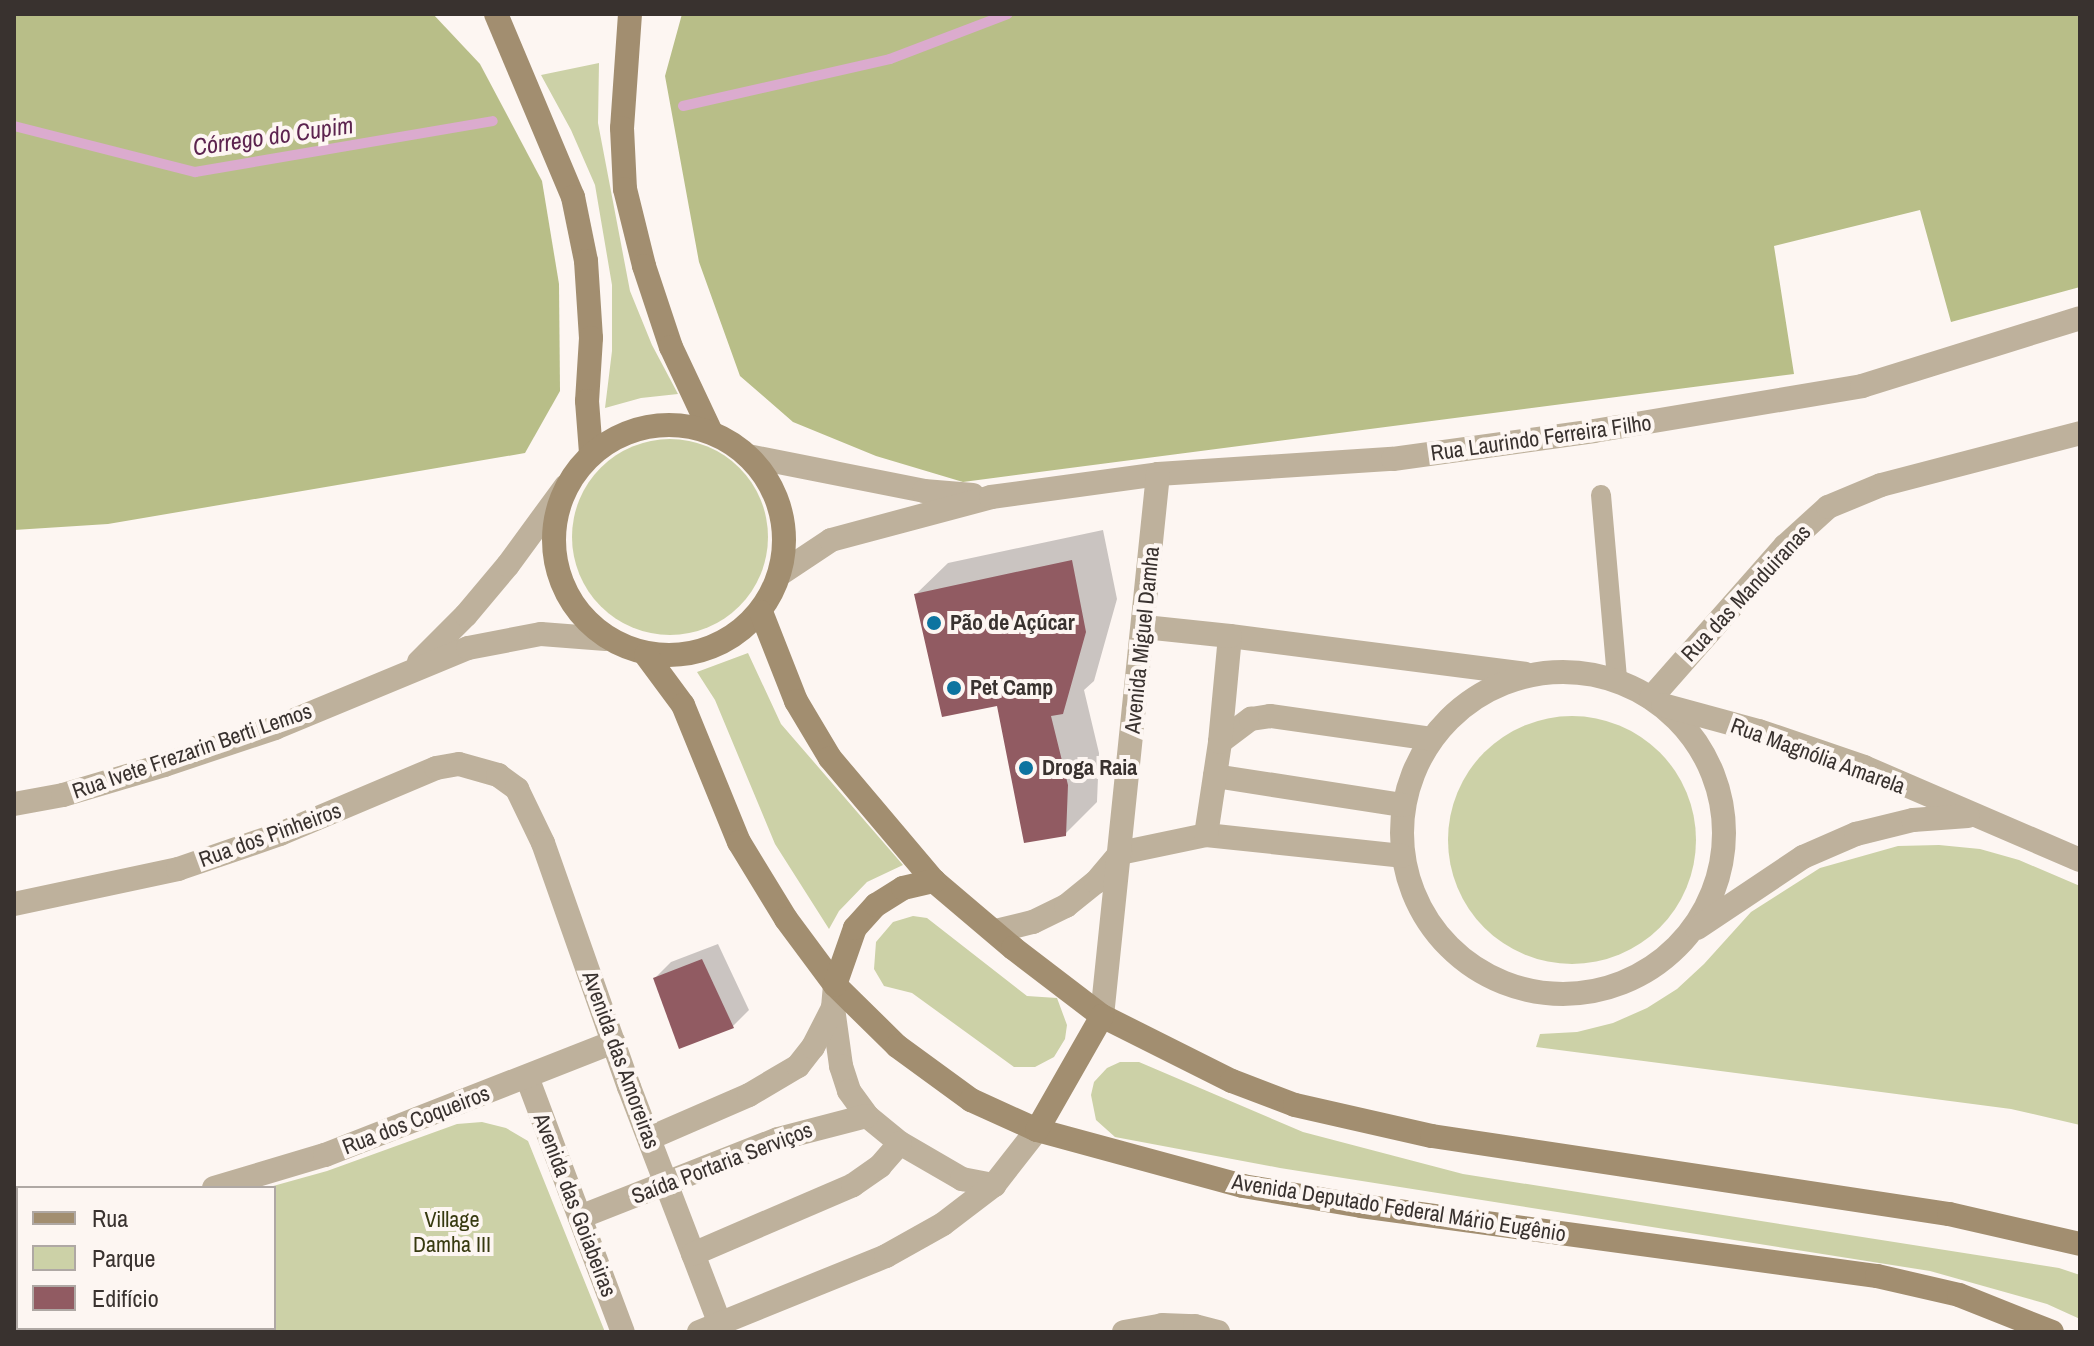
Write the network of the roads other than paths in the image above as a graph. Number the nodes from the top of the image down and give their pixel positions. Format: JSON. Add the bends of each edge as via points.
{"nodes":[{"id":1,"x":496,"y":14,"type":"edge"},
{"id":2,"x":630,"y":14,"type":"edge"},
{"id":3,"x":2080,"y":318,"type":"edge"},
{"id":4,"x":711,"y":432,"type":"junction"},
{"id":5,"x":2080,"y":433,"type":"edge"},
{"id":6,"x":591,"y":453,"type":"junction"},
{"id":7,"x":748,"y":456,"type":"junction"},
{"id":8,"x":1158,"y":474,"type":"junction"},
{"id":9,"x":565,"y":487,"type":"junction"},
{"id":10,"x":1601,"y":495,"type":"dead end"},
{"id":11,"x":991,"y":497,"type":"junction"},
{"id":12,"x":780,"y":574,"type":"junction"},
{"id":13,"x":761,"y":612,"type":"junction"},
{"id":14,"x":1144,"y":627,"type":"junction"},
{"id":15,"x":1230,"y":636,"type":"junction"},
{"id":16,"x":606,"y":639,"type":"junction"},
{"id":17,"x":646,"y":655,"type":"junction"},
{"id":18,"x":411,"y":669,"type":"junction"},
{"id":19,"x":1527,"y":674,"type":"junction"},
{"id":20,"x":1617,"y":679,"type":"junction"},
{"id":21,"x":1657,"y":702,"type":"junction"},
{"id":22,"x":1431,"y":739,"type":"junction"},
{"id":23,"x":1220,"y":742,"type":"junction"},
{"id":24,"x":1215,"y":776,"type":"junction"},
{"id":25,"x":517,"y":789,"type":"joint"},
{"id":26,"x":14,"y":804,"type":"edge"},
{"id":27,"x":1403,"y":805,"type":"junction"},
{"id":28,"x":1970,"y":815,"type":"junction"},
{"id":29,"x":1206,"y":835,"type":"junction"},
{"id":30,"x":1120,"y":853,"type":"junction"},
{"id":31,"x":1402,"y":856,"type":"junction"},
{"id":32,"x":2080,"y":860,"type":"edge"},
{"id":33,"x":934,"y":881,"type":"junction"},
{"id":34,"x":14,"y":904,"type":"edge"},
{"id":35,"x":1696,"y":929,"type":"junction"},
{"id":36,"x":996,"y":931,"type":"junction"},
{"id":37,"x":834,"y":997,"type":"junction"},
{"id":38,"x":1102,"y":1016,"type":"junction"},
{"id":39,"x":614,"y":1042,"type":"junction"},
{"id":40,"x":527,"y":1077,"type":"junction"},
{"id":41,"x":867,"y":1116,"type":"junction"},
{"id":42,"x":1037,"y":1130,"type":"junction"},
{"id":43,"x":650,"y":1138,"type":"junction"},
{"id":44,"x":900,"y":1143,"type":"junction"},
{"id":45,"x":667,"y":1184,"type":"junction"},
{"id":46,"x":994,"y":1185,"type":"junction"},
{"id":47,"x":221,"y":1186,"type":"edge"},
{"id":48,"x":580,"y":1217,"type":"junction"},
{"id":49,"x":2080,"y":1244,"type":"edge"},
{"id":50,"x":693,"y":1254,"type":"junction"},
{"id":51,"x":714,"y":1329,"type":"edge"},
{"id":52,"x":623,"y":1332,"type":"edge"},
{"id":53,"x":1124,"y":1332,"type":"edge"},
{"id":54,"x":1218,"y":1332,"type":"edge"},
{"id":55,"x":2052,"y":1332,"type":"edge"}],
"edges":[{"from":1,"to":6,"type":"street","via":[[573,197],[586,261]]},
{"from":2,"to":4,"type":"street","via":[[622,128],[625,189],[671,347]]},
{"from":3,"to":8,"type":"street","name":"Rua Laurindo Ferreira Filho","via":[[1862,386],[1393,459]]},
{"from":4,"to":6,"type":"street","via":[[669,423],[627,431]]},
{"from":4,"to":7,"type":"street"},
{"from":5,"to":21,"type":"street","name":"Rua das Manduiranas","via":[[1881,485],[1828,507],[1785,546]]},
{"from":6,"to":9,"type":"street"},
{"from":7,"to":11,"type":"street","name":"Rua Laurindo Ferreira Filho","via":[[924,491]]},
{"from":7,"to":12,"type":"street","via":[[773,490],[785,531]]},
{"from":8,"to":11,"type":"street","name":"Rua Laurindo Ferreira Filho"},
{"from":8,"to":14,"type":"street","name":"Avenida Miguel Damha"},
{"from":9,"to":16,"type":"street","via":[[553,528],[556,571],[575,610]]},
{"from":9,"to":18,"type":"street","name":"Rua Ivete Frezarin Berti Lemos","via":[[466,615]]},
{"from":10,"to":20,"type":"lane"},
{"from":11,"to":12,"type":"street","name":"Rua Laurindo Ferreira Filho","via":[[831,540]]},
{"from":12,"to":13,"type":"street"},
{"from":13,"to":17,"type":"street","via":[[729,641],[689,656]]},
{"from":13,"to":33,"type":"street","via":[[796,701],[830,758]]},
{"from":14,"to":15,"type":"street"},
{"from":14,"to":30,"type":"street","name":"Avenida Miguel Damha"},
{"from":15,"to":19,"type":"street"},
{"from":15,"to":23,"type":"street"},
{"from":16,"to":17,"type":"street"},
{"from":16,"to":18,"type":"street","name":"Rua Ivete Frezarin Berti Lemos","via":[[541,634],[468,648]]},
{"from":17,"to":37,"type":"street","name":"Avenida Deputado Federal Mário Eugênio","via":[[683,705],[739,842]]},
{"from":18,"to":26,"type":"street","name":"Rua Ivete Frezarin Berti Lemos","via":[[275,728],[63,795]]},
{"from":19,"to":20,"type":"street","via":[[1572,670]]},
{"from":19,"to":22,"type":"street","via":[[1473,698]]},
{"from":20,"to":21,"type":"street"},
{"from":21,"to":28,"type":"street","name":"Rua Magnólia Amarela","via":[[1864,767]]},
{"from":21,"to":35,"type":"street","via":[[1704,752],[1724,811],[1721,872]]},
{"from":22,"to":23,"type":"street","via":[[1270,716],[1251,719]]},
{"from":22,"to":27,"type":"street"},
{"from":23,"to":24,"type":"street"},
{"from":24,"to":27,"type":"street"},
{"from":24,"to":29,"type":"street"},
{"from":25,"to":34,"type":"street","name":"Rua dos Pinheiros","via":[[479,768],[436,768],[280,834],[178,869]]},
{"from":25,"to":39,"type":"street","name":"Avenida das Amoreiras","via":[[543,843]]},
{"from":27,"to":31,"type":"street"},
{"from":28,"to":32,"type":"street","name":"Rua Magnólia Amarela"},
{"from":28,"to":35,"type":"street","name":"Rua Magnólia Amarela","via":[[1913,820],[1856,834],[1803,857]]},
{"from":29,"to":30,"type":"street"},
{"from":29,"to":31,"type":"street"},
{"from":30,"to":36,"type":"street","via":[[1066,906]]},
{"from":30,"to":38,"type":"street","name":"Avenida Miguel Damha"},
{"from":31,"to":35,"type":"street","via":[[1428,925],[1473,970],[1530,994],[1593,994],[1607,989],[1650,972]]},
{"from":33,"to":36,"type":"street"},
{"from":33,"to":37,"type":"street","via":[[903,888],[876,905],[855,928]]},
{"from":36,"to":38,"type":"street"},
{"from":37,"to":41,"type":"street","via":[[845,1078]]},
{"from":37,"to":42,"type":"street","name":"Avenida Deputado Federal Mário Eugênio","via":[[971,1100]]},
{"from":37,"to":43,"type":"street","via":[[813,1047],[798,1066],[749,1095]]},
{"from":38,"to":42,"type":"street"},
{"from":38,"to":49,"type":"street","via":[[1232,1081],[1361,1122],[1949,1214]]},
{"from":39,"to":40,"type":"street","name":"Rua dos Coqueiros"},
{"from":39,"to":43,"type":"street","name":"Avenida das Amoreiras"},
{"from":40,"to":47,"type":"street","name":"Rua dos Coqueiros","via":[[325,1155]]},
{"from":40,"to":48,"type":"street","name":"Avenida das Goiabeiras"},
{"from":41,"to":44,"type":"street"},
{"from":41,"to":45,"type":"street","name":"Saída Portaria Serviços","via":[[778,1139]]},
{"from":42,"to":46,"type":"street"},
{"from":42,"to":55,"type":"street","name":"Avenida Deputado Federal Mário Eugênio","via":[[1272,1191],[1877,1276],[1959,1295]]},
{"from":43,"to":45,"type":"street","name":"Avenida das Amoreiras"},
{"from":44,"to":46,"type":"street","via":[[962,1179]]},
{"from":44,"to":50,"type":"street","via":[[853,1185]]},
{"from":45,"to":48,"type":"street","name":"Saída Portaria Serviços"},
{"from":45,"to":50,"type":"street","name":"Avenida das Amoreiras"},
{"from":46,"to":51,"type":"street","via":[[943,1224],[886,1256]]},
{"from":48,"to":52,"type":"street","name":"Avenida das Goiabeiras"},
{"from":50,"to":51,"type":"street","name":"Avenida das Amoreiras"},
{"from":53,"to":54,"type":"street","via":[[1162,1325]]}]}
